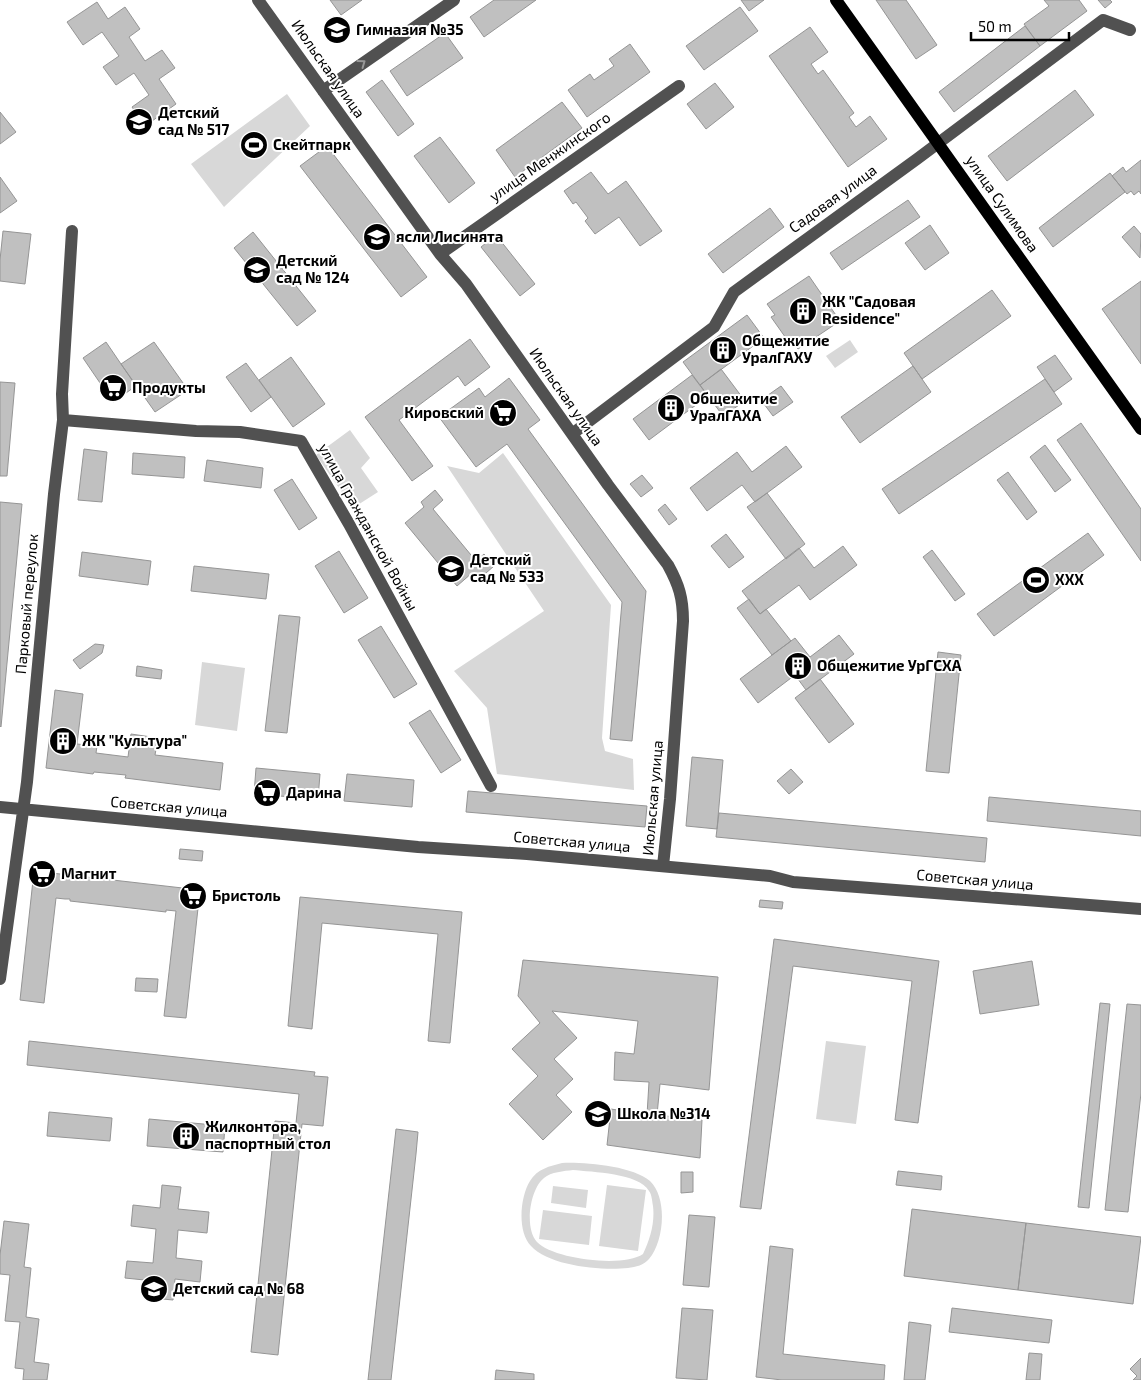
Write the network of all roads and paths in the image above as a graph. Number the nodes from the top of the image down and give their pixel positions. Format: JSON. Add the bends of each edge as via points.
{"nodes":[{"id":1,"x":258,"y":0,"type":"edge"},
{"id":2,"x":454,"y":0,"type":"edge"},
{"id":3,"x":836,"y":0,"type":"edge"},
{"id":4,"x":1130,"y":30,"type":"dead end"},
{"id":5,"x":678,"y":86,"type":"dead end"},
{"id":6,"x":323,"y":91,"type":"junction"},
{"id":7,"x":938,"y":142,"type":"junction"},
{"id":8,"x":72,"y":231,"type":"dead end"},
{"id":9,"x":440,"y":254,"type":"junction"},
{"id":10,"x":62,"y":420,"type":"junction"},
{"id":11,"x":1141,"y":428,"type":"edge"},
{"id":12,"x":572,"y":434,"type":"junction"},
{"id":13,"x":491,"y":786,"type":"dead end"},
{"id":14,"x":0,"y":807,"type":"edge"},
{"id":15,"x":23,"y":810,"type":"junction"},
{"id":16,"x":663,"y":866,"type":"junction"},
{"id":17,"x":1141,"y":909,"type":"edge"},
{"id":18,"x":0,"y":979,"type":"edge"}],
"edges":[{"from":1,"to":6,"type":"street","name":"Июльская улица"},
{"from":6,"to":2,"type":"street","one_way":true},
{"from":3,"to":7,"type":"main road","name":"улица Сулимова"},
{"from":4,"to":7,"type":"street","name":"Садовая улица","via":[[1103,20]]},
{"from":5,"to":9,"type":"street","name":"улица Менжинского"},
{"from":6,"to":9,"type":"street","name":"Июльская улица"},
{"from":7,"to":11,"type":"main road","name":"улица Сулимова"},
{"from":7,"to":12,"type":"street","name":"Садовая улица","via":[[734,292],[714,327]]},
{"from":8,"to":10,"type":"street","name":"Парковый переулок"},
{"from":9,"to":12,"type":"street","name":"Июльская улица","via":[[466,284]]},
{"from":10,"to":13,"type":"street","name":"улица Гражданской Войны","via":[[240,432],[301,441]]},
{"from":10,"to":15,"type":"street","name":"Парковый переулок"},
{"from":12,"to":16,"type":"street","name":"Июльская улица","via":[[668,565],[682,594],[683,621]]},
{"from":14,"to":15,"type":"street","name":"Советская улица"},
{"from":15,"to":16,"type":"street","name":"Советская улица"},
{"from":15,"to":18,"type":"street","name":"Парковый переулок"},
{"from":16,"to":17,"type":"street","name":"Советская улица","via":[[770,876],[794,882]]}]}
